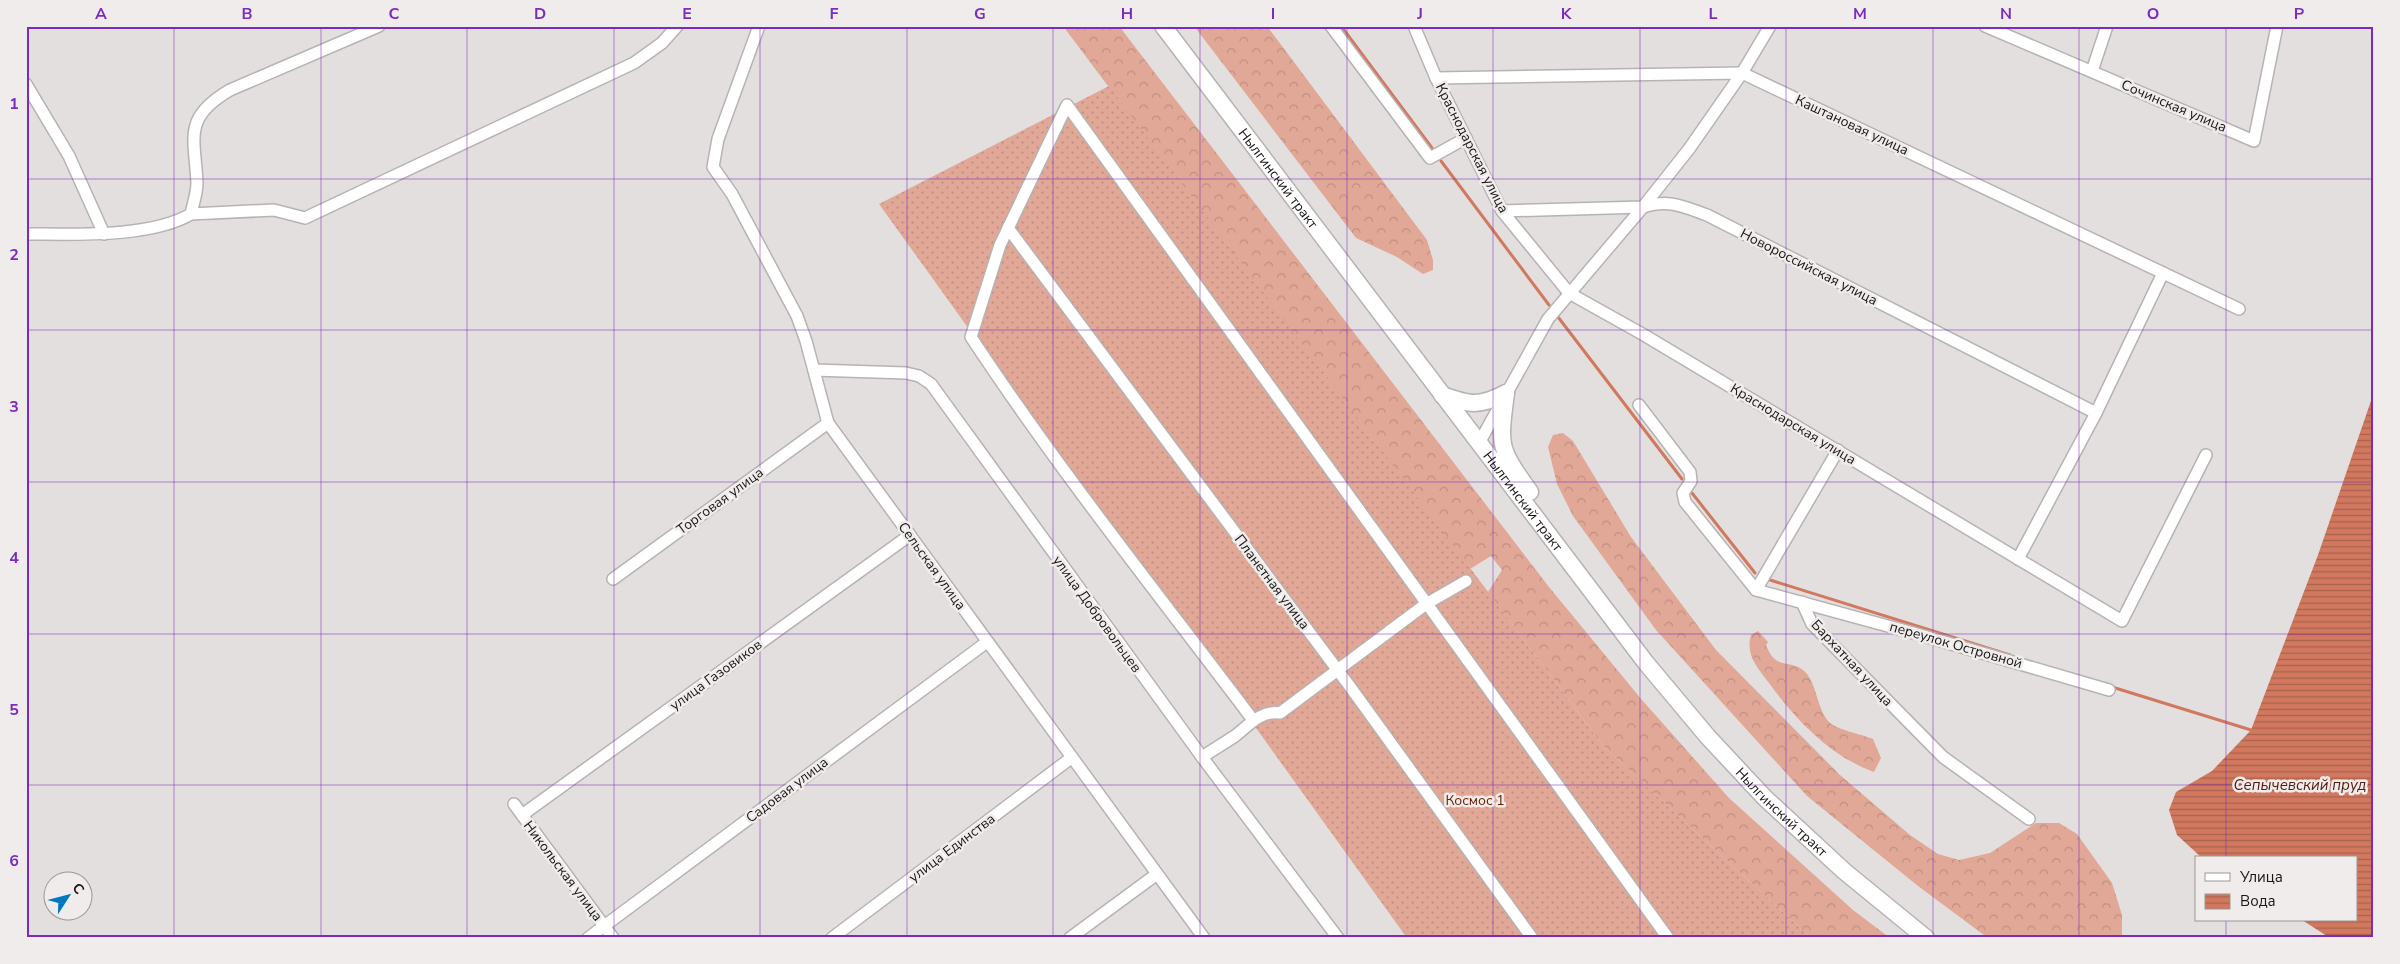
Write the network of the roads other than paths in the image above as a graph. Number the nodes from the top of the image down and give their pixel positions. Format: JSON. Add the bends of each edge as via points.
{"nodes":[{"id":1,"x":379,"y":26,"type":"edge"},
{"id":2,"x":677,"y":26,"type":"edge"},
{"id":3,"x":759,"y":26,"type":"edge"},
{"id":4,"x":1163,"y":26,"type":"edge"},
{"id":5,"x":1331,"y":26,"type":"edge"},
{"id":6,"x":1414,"y":26,"type":"edge"},
{"id":7,"x":1770,"y":26,"type":"edge"},
{"id":8,"x":1985,"y":26,"type":"edge"},
{"id":9,"x":2107,"y":26,"type":"edge"},
{"id":10,"x":2277,"y":26,"type":"edge"},
{"id":11,"x":2092,"y":71,"type":"junction"},
{"id":12,"x":1742,"y":72,"type":"junction"},
{"id":13,"x":1436,"y":78,"type":"junction"},
{"id":14,"x":26,"y":84,"type":"edge"},
{"id":15,"x":1466,"y":138,"type":"junction"},
{"id":16,"x":1643,"y":206,"type":"junction"},
{"id":17,"x":1502,"y":211,"type":"junction"},
{"id":18,"x":192,"y":214,"type":"junction"},
{"id":19,"x":1008,"y":228,"type":"junction"},
{"id":20,"x":26,"y":234,"type":"edge"},
{"id":21,"x":104,"y":234,"type":"junction"},
{"id":22,"x":2163,"y":272,"type":"junction"},
{"id":23,"x":1569,"y":293,"type":"junction"},
{"id":24,"x":2239,"y":309,"type":"dead end"},
{"id":25,"x":814,"y":370,"type":"junction"},
{"id":26,"x":1506,"y":393,"type":"junction"},
{"id":27,"x":1442,"y":395,"type":"junction"},
{"id":28,"x":1638,"y":405,"type":"dead end"},
{"id":29,"x":2096,"y":413,"type":"junction"},
{"id":30,"x":828,"y":423,"type":"junction"},
{"id":31,"x":1479,"y":443,"type":"junction"},
{"id":32,"x":1838,"y":450,"type":"junction"},
{"id":33,"x":2206,"y":455,"type":"dead end"},
{"id":34,"x":910,"y":535,"type":"junction"},
{"id":35,"x":2018,"y":559,"type":"junction"},
{"id":36,"x":613,"y":579,"type":"dead end"},
{"id":37,"x":1466,"y":581,"type":"dead end"},
{"id":38,"x":1756,"y":590,"type":"junction"},
{"id":39,"x":1802,"y":602,"type":"junction"},
{"id":40,"x":1426,"y":604,"type":"junction"},
{"id":41,"x":987,"y":642,"type":"junction"},
{"id":42,"x":1630,"y":642,"type":"junction"},
{"id":43,"x":1338,"y":671,"type":"junction"},
{"id":44,"x":2109,"y":690,"type":"dead end"},
{"id":45,"x":1253,"y":720,"type":"junction"},
{"id":46,"x":1202,"y":757,"type":"junction"},
{"id":47,"x":1071,"y":758,"type":"junction"},
{"id":48,"x":514,"y":804,"type":"dead end"},
{"id":49,"x":522,"y":815,"type":"junction"},
{"id":50,"x":2029,"y":819,"type":"dead end"},
{"id":51,"x":1157,"y":874,"type":"junction"},
{"id":52,"x":604,"y":926,"type":"junction"},
{"id":53,"x":588,"y":938,"type":"edge"},
{"id":54,"x":613,"y":938,"type":"edge"},
{"id":55,"x":832,"y":938,"type":"edge"},
{"id":56,"x":1070,"y":938,"type":"edge"},
{"id":57,"x":1204,"y":938,"type":"edge"},
{"id":58,"x":1338,"y":938,"type":"edge"},
{"id":59,"x":1532,"y":938,"type":"edge"},
{"id":60,"x":1668,"y":938,"type":"edge"},
{"id":61,"x":1926,"y":938,"type":"edge"}],
"edges":[{"from":1,"to":18,"type":"street","via":[[230,90],[212,101],[197,121],[193,148],[197,185]]},
{"from":2,"to":18,"type":"street","via":[[634,63],[305,218],[274,210]]},
{"from":3,"to":25,"type":"street","name":"Сельская улица","via":[[718,139],[713,167],[732,194],[797,316]]},
{"from":4,"to":27,"type":"main road","name":"Нылгинский тракт"},
{"from":5,"to":15,"type":"street","via":[[1430,158]]},
{"from":6,"to":13,"type":"street","name":"Краснодарская улица"},
{"from":7,"to":12,"type":"street"},
{"from":8,"to":11,"type":"street","name":"Сочинская улица"},
{"from":9,"to":11,"type":"street"},
{"from":10,"to":11,"type":"street","name":"Сочинская улица","via":[[2254,141]]},
{"from":12,"to":13,"type":"street","name":"Каштановая улица"},
{"from":12,"to":16,"type":"street","via":[[1689,149]]},
{"from":12,"to":22,"type":"street","name":"Каштановая улица"},
{"from":13,"to":15,"type":"street","name":"Краснодарская улица"},
{"from":14,"to":21,"type":"street","via":[[69,156]]},
{"from":15,"to":17,"type":"street","name":"Краснодарская улица"},
{"from":16,"to":17,"type":"street","name":"Новороссийская улица"},
{"from":16,"to":23,"type":"street"},
{"from":16,"to":29,"type":"street","name":"Новороссийская улица","via":[[1660,202],[1706,215]]},
{"from":17,"to":23,"type":"street","name":"Краснодарская улица"},
{"from":18,"to":21,"type":"street","via":[[176,222]]},
{"from":19,"to":40,"type":"street","via":[[1067,105]]},
{"from":19,"to":43,"type":"street","name":"Планетная улица"},
{"from":19,"to":45,"type":"street","via":[[971,337],[1126,552]]},
{"from":20,"to":21,"type":"street"},
{"from":22,"to":24,"type":"street","name":"Каштановая улица"},
{"from":22,"to":29,"type":"street"},
{"from":23,"to":26,"type":"street","via":[[1548,319]]},
{"from":23,"to":32,"type":"street","name":"Краснодарская улица"},
{"from":25,"to":30,"type":"street","name":"Сельская улица"},
{"from":25,"to":46,"type":"street","name":"улица Добровольцев","via":[[906,373],[931,384]]},
{"from":26,"to":27,"type":"main road","via":[[1477,405]]},
{"from":26,"to":31,"type":"street"},
{"from":26,"to":42,"type":"main road","via":[[1501,434],[1507,459],[1619,612]]},
{"from":27,"to":31,"type":"main road","name":"Нылгинский тракт"},
{"from":28,"to":38,"type":"street","via":[[1690,472],[1691,481],[1683,493],[1685,502]]},
{"from":29,"to":35,"type":"street"},
{"from":30,"to":34,"type":"street","name":"Сельская улица"},
{"from":30,"to":36,"type":"street","name":"Торговая улица"},
{"from":31,"to":42,"type":"main road","name":"Нылгинский тракт"},
{"from":32,"to":35,"type":"street","name":"Краснодарская улица"},
{"from":32,"to":38,"type":"street"},
{"from":33,"to":35,"type":"street","name":"Краснодарская улица","via":[[2122,621]]},
{"from":34,"to":41,"type":"street","name":"Сельская улица"},
{"from":34,"to":49,"type":"street","name":"улица Газовиков"},
{"from":37,"to":40,"type":"street"},
{"from":38,"to":39,"type":"street"},
{"from":39,"to":44,"type":"street","name":"переулок Островной"},
{"from":39,"to":50,"type":"street","name":"Бархатная улица","via":[[1812,624],[1943,757]]},
{"from":40,"to":43,"type":"street"},
{"from":40,"to":60,"type":"street"},
{"from":41,"to":47,"type":"street","name":"Сельская улица"},
{"from":41,"to":52,"type":"street","name":"Садовая улица"},
{"from":42,"to":61,"type":"main road","name":"Нылгинский тракт","via":[[1708,737],[1765,798],[1844,871]]},
{"from":43,"to":45,"type":"street","via":[[1280,712]]},
{"from":43,"to":59,"type":"street","name":"Планетная улица"},
{"from":45,"to":46,"type":"street"},
{"from":46,"to":58,"type":"street","name":"улица Добровольцев"},
{"from":47,"to":51,"type":"street","name":"Сельская улица"},
{"from":47,"to":55,"type":"street","name":"улица Единства"},
{"from":48,"to":49,"type":"street","name":"Никольская улица"},
{"from":49,"to":52,"type":"street","name":"Никольская улица"},
{"from":51,"to":56,"type":"street"},
{"from":51,"to":57,"type":"street","name":"Сельская улица"},
{"from":52,"to":53,"type":"street","name":"Садовая улица"},
{"from":52,"to":54,"type":"street","name":"Никольская улица"}]}
